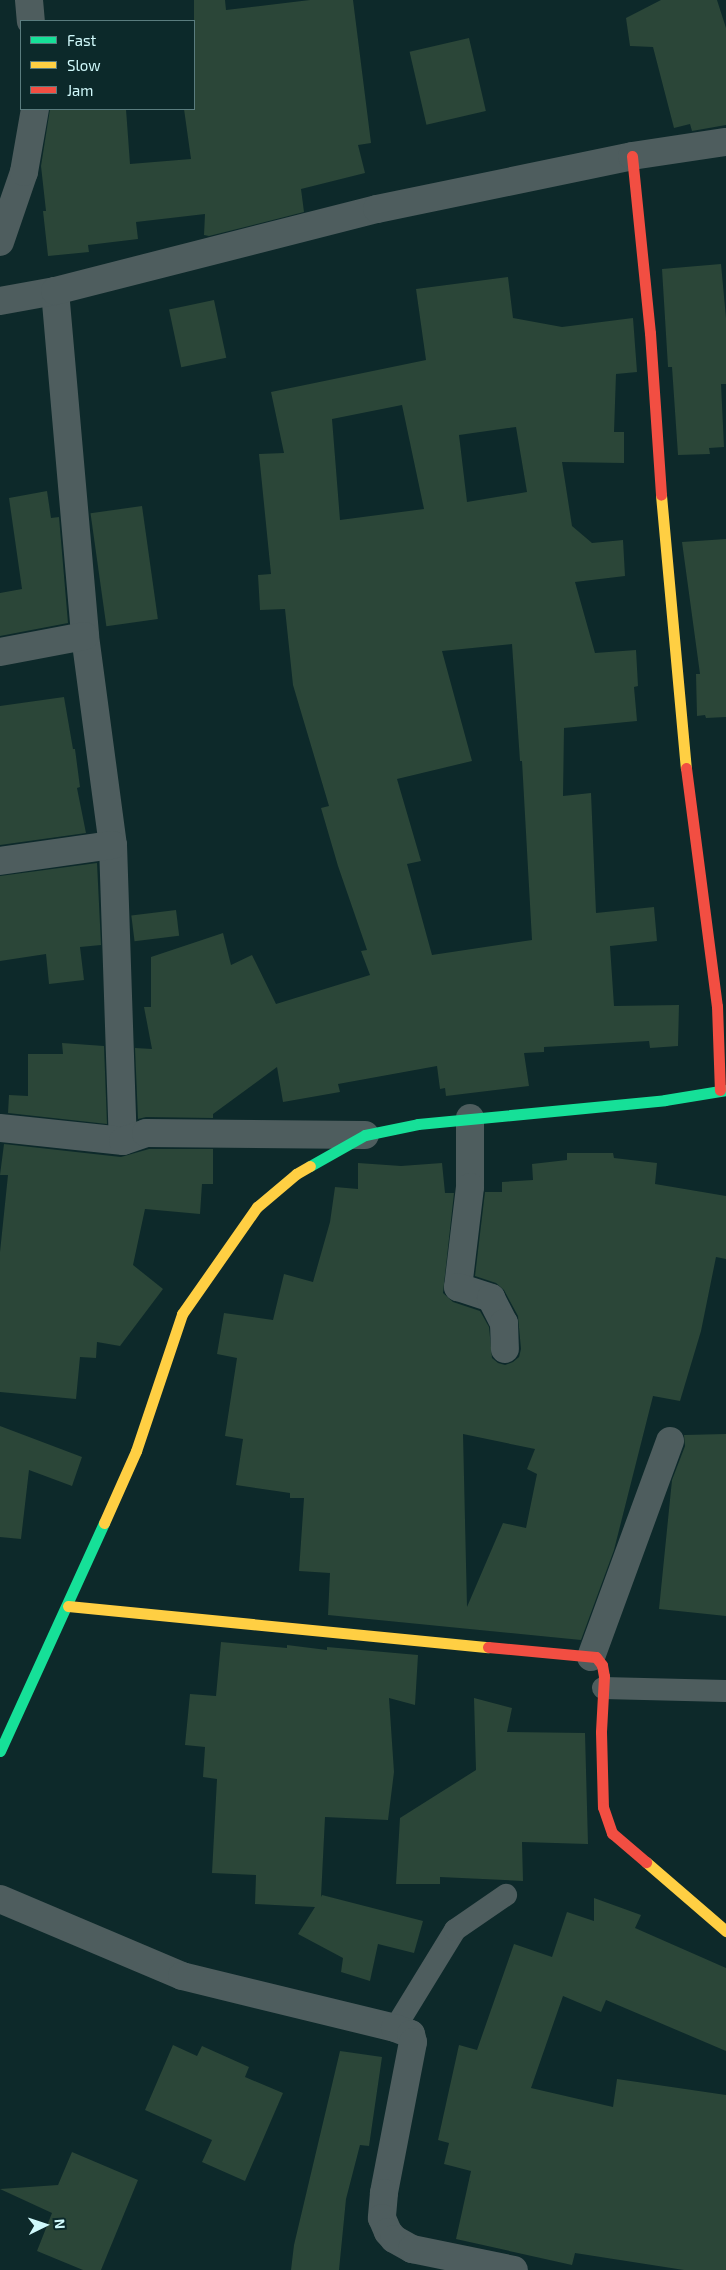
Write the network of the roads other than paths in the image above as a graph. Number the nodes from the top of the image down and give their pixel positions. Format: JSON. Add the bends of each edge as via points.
{"nodes":[{"id":1,"x":29,"y":0,"type":"edge"},
{"id":2,"x":31,"y":20,"type":"edge"},
{"id":3,"x":35,"y":110,"type":"edge"},
{"id":4,"x":726,"y":142,"type":"edge"},
{"id":5,"x":632,"y":156,"type":"junction"},
{"id":6,"x":0,"y":242,"type":"edge"},
{"id":7,"x":55,"y":291,"type":"junction"},
{"id":8,"x":0,"y":301,"type":"edge"},
{"id":9,"x":85,"y":636,"type":"junction"},
{"id":10,"x":0,"y":652,"type":"edge"},
{"id":11,"x":113,"y":845,"type":"junction"},
{"id":12,"x":0,"y":861,"type":"edge"},
{"id":13,"x":723,"y":1090,"type":"edge"},
{"id":14,"x":470,"y":1118,"type":"junction"},
{"id":15,"x":0,"y":1128,"type":"edge"},
{"id":16,"x":365,"y":1135,"type":"junction"},
{"id":17,"x":122,"y":1141,"type":"junction"},
{"id":18,"x":505,"y":1348,"type":"dead end"},
{"id":19,"x":670,"y":1440,"type":"dead end"},
{"id":20,"x":68,"y":1606,"type":"junction"},
{"id":21,"x":591,"y":1656,"type":"junction"},
{"id":22,"x":603,"y":1688,"type":"junction"},
{"id":23,"x":726,"y":1691,"type":"edge"},
{"id":24,"x":0,"y":1751,"type":"edge"},
{"id":25,"x":506,"y":1895,"type":"dead end"},
{"id":26,"x":0,"y":1899,"type":"edge"},
{"id":27,"x":726,"y":1931,"type":"edge"},
{"id":28,"x":396,"y":2028,"type":"junction"},
{"id":29,"x":514,"y":2270,"type":"edge"}],
"edges":[{"from":1,"to":2,"type":"street"},
{"from":3,"to":6,"type":"street","via":[[24,172]]},
{"from":4,"to":5,"type":"street"},
{"from":5,"to":7,"type":"street","via":[[377,209]]},
{"from":5,"to":13,"type":"street","via":[[687,779],[717,1006]]},
{"from":7,"to":8,"type":"street"},
{"from":7,"to":9,"type":"street"},
{"from":9,"to":10,"type":"street"},
{"from":9,"to":11,"type":"street"},
{"from":11,"to":12,"type":"street"},
{"from":11,"to":17,"type":"street"},
{"from":13,"to":14,"type":"street","via":[[665,1100]]},
{"from":14,"to":16,"type":"street"},
{"from":14,"to":18,"type":"street","via":[[470,1187],[458,1287],[491,1298],[504,1323]]},
{"from":15,"to":17,"type":"street"},
{"from":16,"to":17,"type":"street","via":[[146,1133]]},
{"from":16,"to":20,"type":"street","via":[[296,1174],[257,1207],[182,1314],[136,1451]]},
{"from":19,"to":21,"type":"street"},
{"from":20,"to":21,"type":"street"},
{"from":20,"to":24,"type":"street"},
{"from":21,"to":22,"type":"street","via":[[602,1665]]},
{"from":22,"to":23,"type":"lane"},
{"from":22,"to":27,"type":"street","via":[[603,1807],[612,1833]]},
{"from":25,"to":28,"type":"lane","via":[[455,1930]]},
{"from":26,"to":28,"type":"street","via":[[182,1976]]},
{"from":28,"to":29,"type":"street","via":[[411,2034],[413,2042],[384,2193],[382,2218],[388,2232],[412,2249]]}]}
